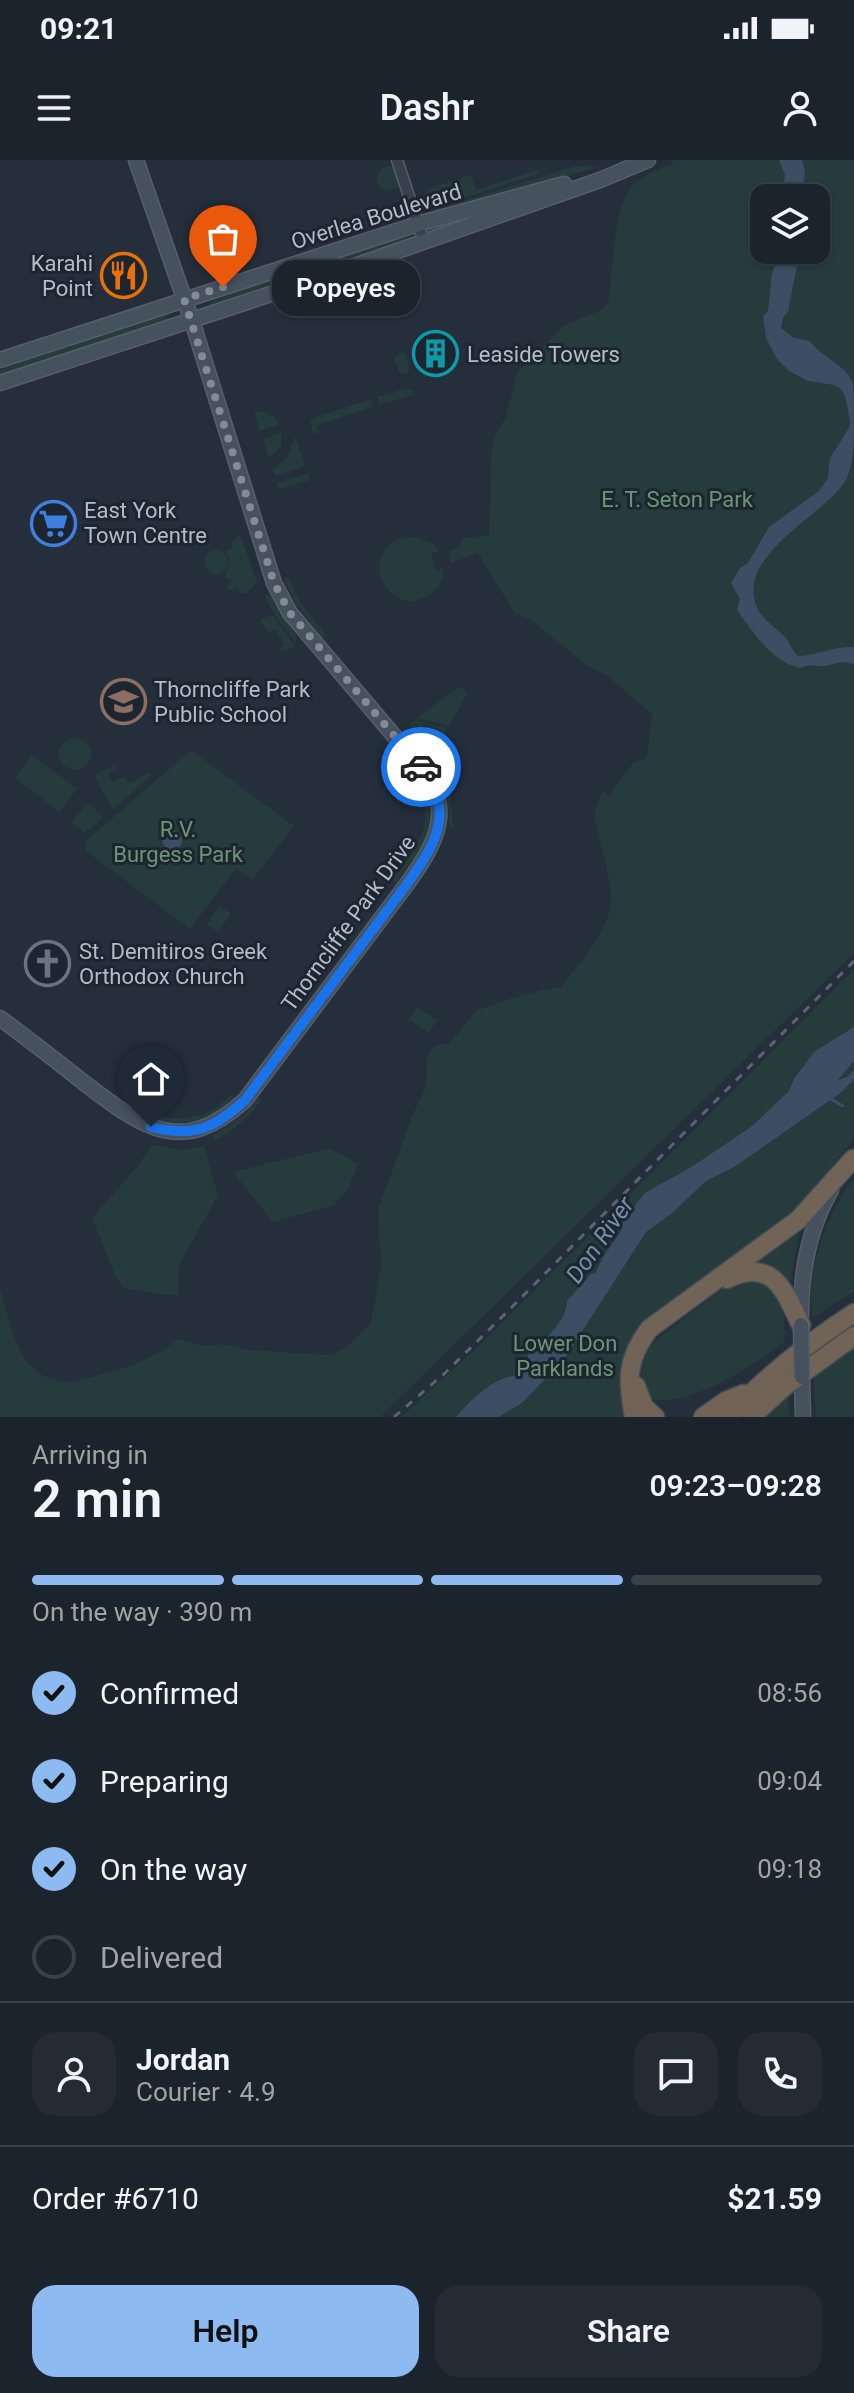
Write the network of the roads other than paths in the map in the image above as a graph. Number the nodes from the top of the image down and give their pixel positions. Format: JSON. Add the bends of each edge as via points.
{"nodes":[{"id":1,"x":136,"y":160,"type":"edge"},
{"id":2,"x":397,"y":160,"type":"edge"},
{"id":3,"x":648,"y":160,"type":"edge"},
{"id":4,"x":631,"y":166,"type":"junction"},
{"id":5,"x":418,"y":224,"type":"junction"},
{"id":6,"x":424,"y":242,"type":"junction"},
{"id":7,"x":184,"y":299,"type":"junction"},
{"id":8,"x":192,"y":321,"type":"junction"},
{"id":9,"x":0,"y":360,"type":"edge"},
{"id":10,"x":0,"y":383,"type":"edge"},
{"id":11,"x":0,"y":1018,"type":"edge"},
{"id":12,"x":853,"y":1158,"type":"edge"},
{"id":13,"x":854,"y":1313,"type":"edge"},
{"id":14,"x":801,"y":1325,"type":"junction"},
{"id":15,"x":854,"y":1336,"type":"edge"},
{"id":16,"x":753,"y":1390,"type":"junction"},
{"id":17,"x":634,"y":1417,"type":"edge"},
{"id":18,"x":655,"y":1417,"type":"edge"},
{"id":19,"x":703,"y":1417,"type":"edge"},
{"id":20,"x":728,"y":1417,"type":"edge"},
{"id":21,"x":751,"y":1417,"type":"edge"},
{"id":22,"x":803,"y":1417,"type":"edge"}],
"edges":[{"from":1,"to":7,"type":"main road","name":"Thorncliffe Park Drive"},
{"from":2,"to":5,"type":"street"},
{"from":3,"to":4,"type":"main road","name":"Overlea Boulevard"},
{"from":4,"to":5,"type":"main road","name":"Overlea Boulevard"},
{"from":4,"to":6,"type":"main road","name":"Overlea Boulevard"},
{"from":5,"to":6,"type":"street"},
{"from":5,"to":7,"type":"main road","name":"Overlea Boulevard"},
{"from":6,"to":8,"type":"main road","name":"Overlea Boulevard"},
{"from":7,"to":8,"type":"main road","name":"Thorncliffe Park Drive"},
{"from":7,"to":9,"type":"main road","name":"Overlea Boulevard"},
{"from":8,"to":10,"type":"main road","name":"Overlea Boulevard"},
{"from":8,"to":11,"type":"main road","name":"Thorncliffe Park Drive","via":[[274,583],[290,613],[429,777],[440,805],[438,833],[407,884],[245,1100],[204,1129],[174,1132],[125,1114]]},
{"from":12,"to":14,"type":"main road","via":[[811,1234]]},
{"from":12,"to":17,"type":"highway","via":[[798,1220],[649,1329],[636,1346],[628,1379]]},
{"from":13,"to":16,"type":"highway"},
{"from":14,"to":18,"type":"highway","via":[[775,1280],[756,1272],[730,1277],[655,1333],[639,1356],[637,1394]]},
{"from":14,"to":22,"type":"main road","bridge":true},
{"from":15,"to":21,"type":"highway"},
{"from":16,"to":19,"type":"highway"},
{"from":16,"to":20,"type":"highway"}]}
